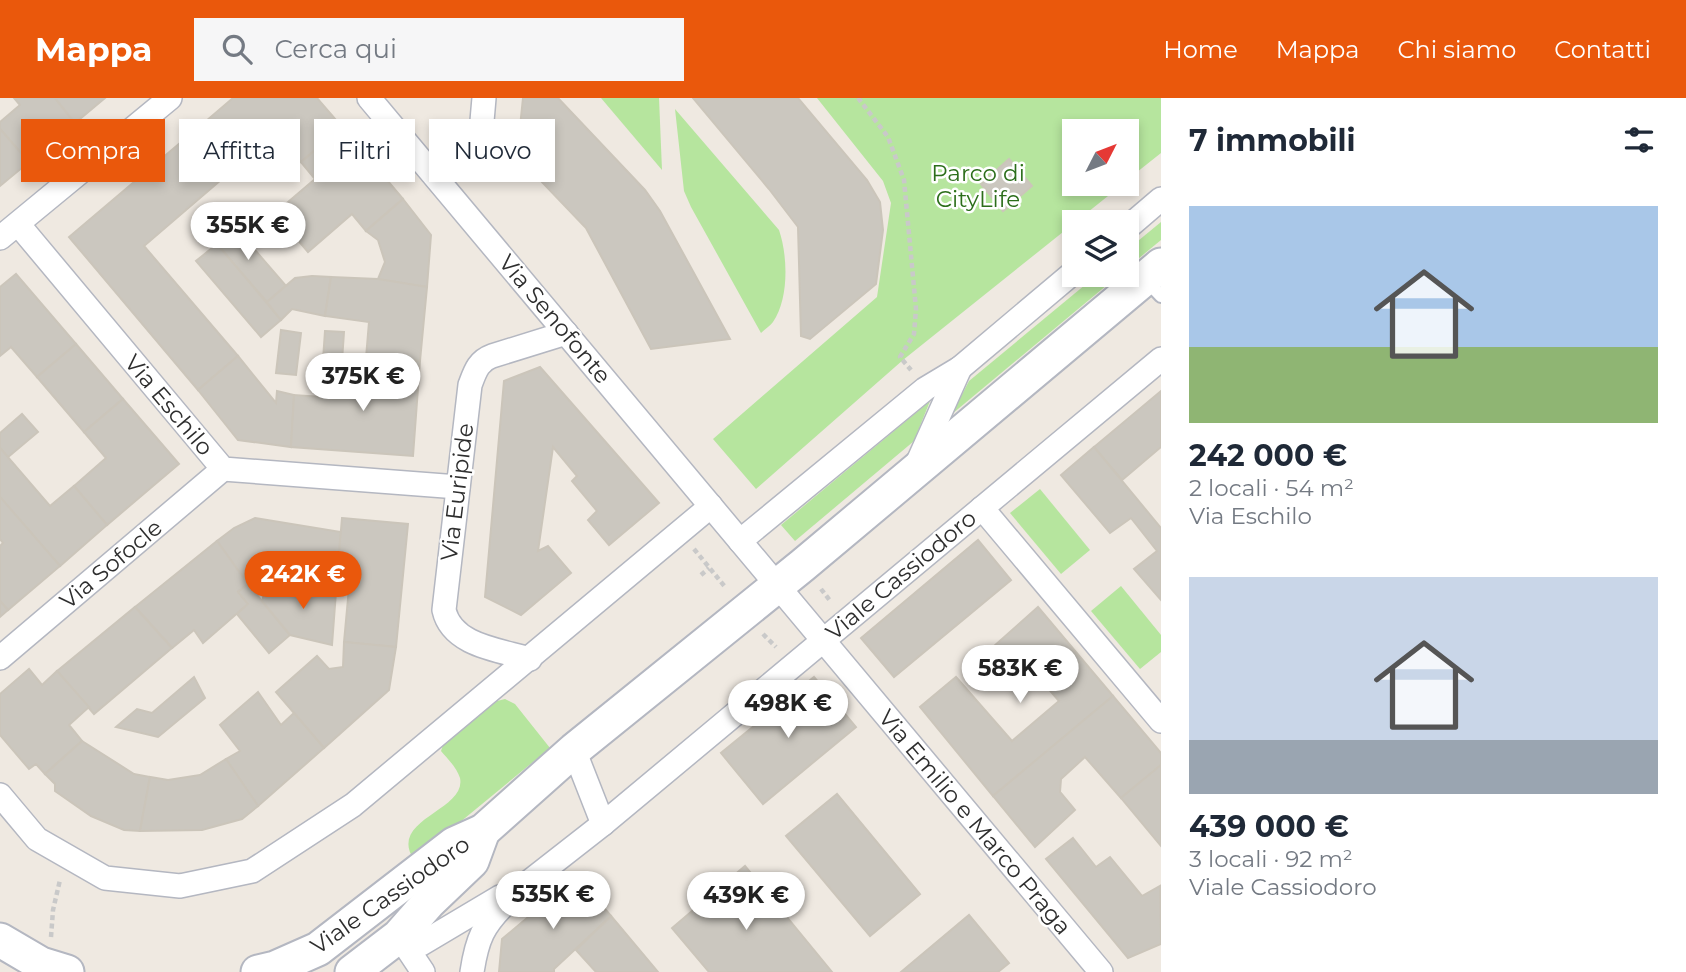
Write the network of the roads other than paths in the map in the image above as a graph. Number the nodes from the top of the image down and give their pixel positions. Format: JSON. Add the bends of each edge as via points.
{"nodes":[{"id":1,"x":170,"y":98,"type":"edge"},
{"id":2,"x":369,"y":98,"type":"edge"},
{"id":3,"x":484,"y":98,"type":"edge"},
{"id":4,"x":482,"y":119,"type":"edge"},
{"id":5,"x":1161,"y":199,"type":"edge"},
{"id":6,"x":1139,"y":218,"type":"edge"},
{"id":7,"x":18,"y":224,"type":"junction"},
{"id":8,"x":0,"y":239,"type":"edge"},
{"id":9,"x":1156,"y":280,"type":"edge"},
{"id":10,"x":1062,"y":282,"type":"edge"},
{"id":11,"x":566,"y":333,"type":"junction"},
{"id":12,"x":1161,"y":359,"type":"edge"},
{"id":13,"x":961,"y":368,"type":"junction"},
{"id":14,"x":916,"y":468,"type":"junction"},
{"id":15,"x":223,"y":469,"type":"junction"},
{"id":16,"x":458,"y":487,"type":"junction"},
{"id":17,"x":711,"y":506,"type":"junction"},
{"id":18,"x":982,"y":508,"type":"junction"},
{"id":19,"x":740,"y":541,"type":"junction"},
{"id":20,"x":777,"y":584,"type":"junction"},
{"id":21,"x":823,"y":639,"type":"junction"},
{"id":22,"x":0,"y":658,"type":"edge"},
{"id":23,"x":530,"y":659,"type":"junction"},
{"id":24,"x":1161,"y":721,"type":"edge"},
{"id":25,"x":574,"y":750,"type":"junction"},
{"id":26,"x":0,"y":796,"type":"edge"},
{"id":27,"x":603,"y":824,"type":"junction"},
{"id":28,"x":483,"y":831,"type":"junction"},
{"id":29,"x":516,"y":892,"type":"junction"},
{"id":30,"x":358,"y":920,"type":"junction"},
{"id":31,"x":399,"y":936,"type":"junction"},
{"id":32,"x":0,"y":940,"type":"edge"},
{"id":33,"x":359,"y":970,"type":"edge"},
{"id":34,"x":67,"y":972,"type":"edge"},
{"id":35,"x":258,"y":972,"type":"edge"},
{"id":36,"x":423,"y":972,"type":"edge"},
{"id":37,"x":472,"y":972,"type":"edge"},
{"id":38,"x":1101,"y":972,"type":"edge"}],
"edges":[{"from":1,"to":7,"type":"street"},
{"from":2,"to":11,"type":"street","name":"Via Senofonte"},
{"from":3,"to":4,"type":"street"},
{"from":5,"to":6,"type":"street"},
{"from":7,"to":8,"type":"street"},
{"from":7,"to":15,"type":"street","name":"Via Eschilo"},
{"from":9,"to":14,"type":"main road","name":"Viale Cassiodoro"},
{"from":10,"to":13,"type":"street","name":"Viale Cassiodoro"},
{"from":11,"to":16,"type":"street","name":"Via Euripide","via":[[482,359],[470,386]]},
{"from":11,"to":17,"type":"street","name":"Via Senofonte"},
{"from":12,"to":18,"type":"street","name":"Viale Cassiodoro"},
{"from":13,"to":14,"type":"street","name":"Viale Cassiodoro"},
{"from":13,"to":19,"type":"street","name":"Viale Cassiodoro","via":[[925,389]]},
{"from":14,"to":20,"type":"main road","name":"Viale Cassiodoro"},
{"from":15,"to":16,"type":"street","name":"Via Eschilo"},
{"from":15,"to":22,"type":"street","name":"Via Sofocle"},
{"from":16,"to":23,"type":"street","name":"Via Euripide","via":[[446,619],[463,639]]},
{"from":17,"to":19,"type":"street","name":"Via Senofonte"},
{"from":17,"to":23,"type":"street"},
{"from":18,"to":21,"type":"street","name":"Viale Cassiodoro"},
{"from":18,"to":24,"type":"street"},
{"from":19,"to":20,"type":"street","name":"Via Senofonte"},
{"from":20,"to":21,"type":"street","name":"Via Emilio e Marco Praga"},
{"from":20,"to":25,"type":"main road","name":"Viale Cassiodoro"},
{"from":21,"to":27,"type":"street","name":"Viale Cassiodoro"},
{"from":21,"to":38,"type":"street","name":"Via Emilio e Marco Praga"},
{"from":23,"to":26,"type":"street","via":[[353,805],[252,871],[180,886],[106,878],[37,839]]},
{"from":25,"to":27,"type":"street"},
{"from":25,"to":28,"type":"main road","name":"Viale Cassiodoro"},
{"from":27,"to":29,"type":"street","name":"Viale Cassiodoro"},
{"from":28,"to":30,"type":"main road","name":"Viale Cassiodoro","via":[[454,844]]},
{"from":28,"to":31,"type":"main road","name":"Viale Cassiodoro","via":[[472,861]]},
{"from":29,"to":31,"type":"street","name":"Viale Cassiodoro","via":[[499,897],[421,944]]},
{"from":29,"to":37,"type":"street","via":[[488,920]]},
{"from":30,"to":31,"type":"main road"},
{"from":30,"to":33,"type":"main road"},
{"from":30,"to":35,"type":"main road","name":"Viale Cassiodoro","via":[[318,949]]},
{"from":31,"to":33,"type":"main road","name":"Viale Cassiodoro"},
{"from":31,"to":36,"type":"street"},
{"from":32,"to":34,"type":"main road","via":[[41,964]]}]}
